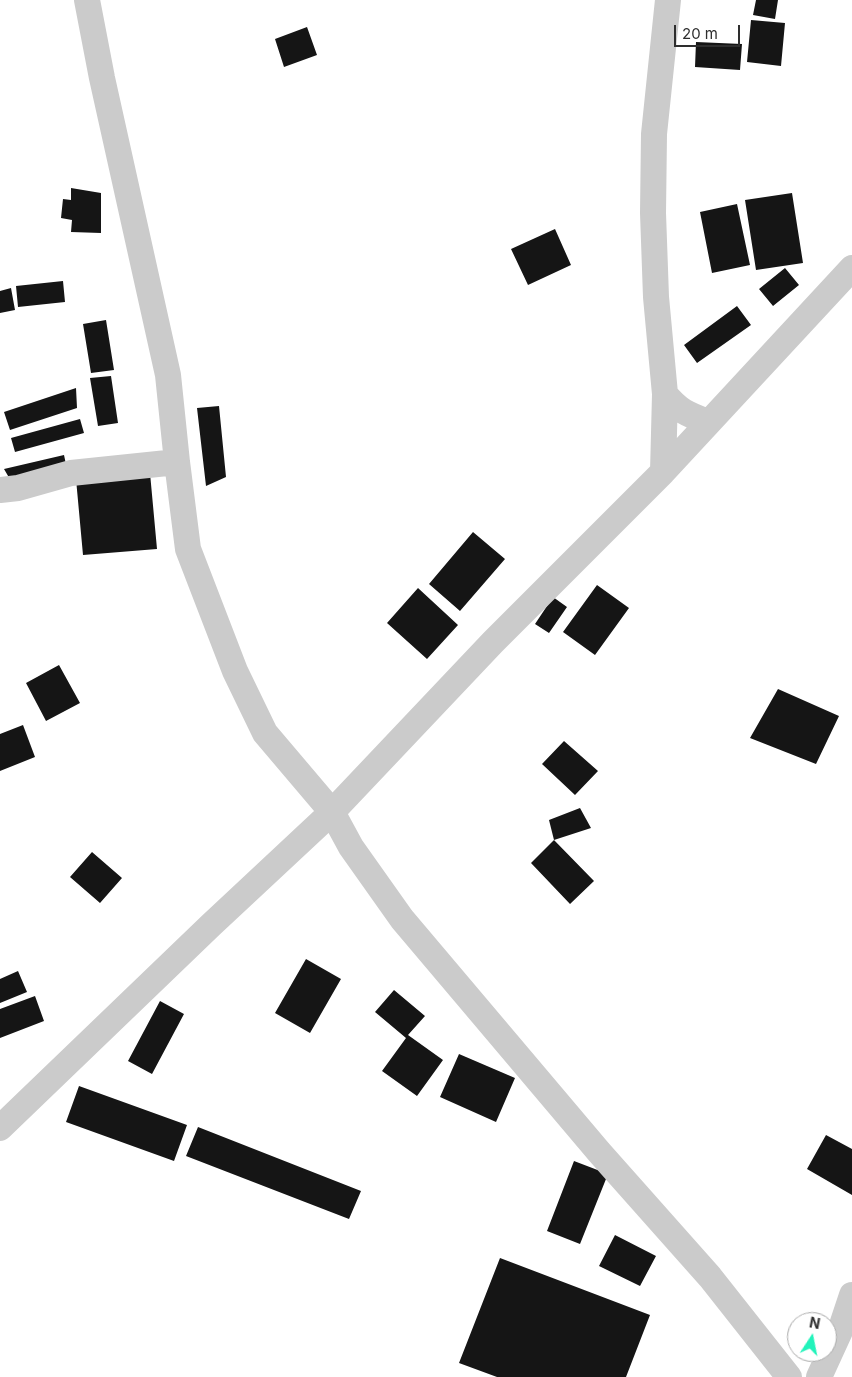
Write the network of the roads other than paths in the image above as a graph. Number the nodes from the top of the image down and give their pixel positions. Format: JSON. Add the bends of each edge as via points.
{"nodes":[{"id":1,"x":87,"y":0,"type":"edge"},
{"id":2,"x":668,"y":0,"type":"edge"},
{"id":3,"x":852,"y":268,"type":"edge"},
{"id":4,"x":665,"y":394,"type":"junction"},
{"id":5,"x":708,"y":422,"type":"junction"},
{"id":6,"x":177,"y":462,"type":"junction"},
{"id":7,"x":663,"y":472,"type":"junction"},
{"id":8,"x":0,"y":490,"type":"edge"},
{"id":9,"x":332,"y":812,"type":"junction"},
{"id":10,"x":0,"y":1128,"type":"edge"},
{"id":11,"x":852,"y":1295,"type":"edge"},
{"id":12,"x":789,"y":1377,"type":"edge"},
{"id":13,"x":819,"y":1377,"type":"edge"}],
"edges":[{"from":1,"to":6,"type":"street","via":[[168,375]]},
{"from":2,"to":4,"type":"street","via":[[654,134],[653,213],[656,297]]},
{"from":3,"to":5,"type":"street"},
{"from":4,"to":5,"type":"street","via":[[687,414]]},
{"from":4,"to":7,"type":"street"},
{"from":5,"to":7,"type":"street"},
{"from":6,"to":8,"type":"street","via":[[71,473]]},
{"from":6,"to":9,"type":"street","via":[[188,549],[234,671],[264,733]]},
{"from":7,"to":9,"type":"street","via":[[493,642]]},
{"from":9,"to":10,"type":"street"},
{"from":9,"to":12,"type":"street","via":[[350,847],[402,919],[599,1152],[710,1276]]},
{"from":11,"to":13,"type":"street"}]}
